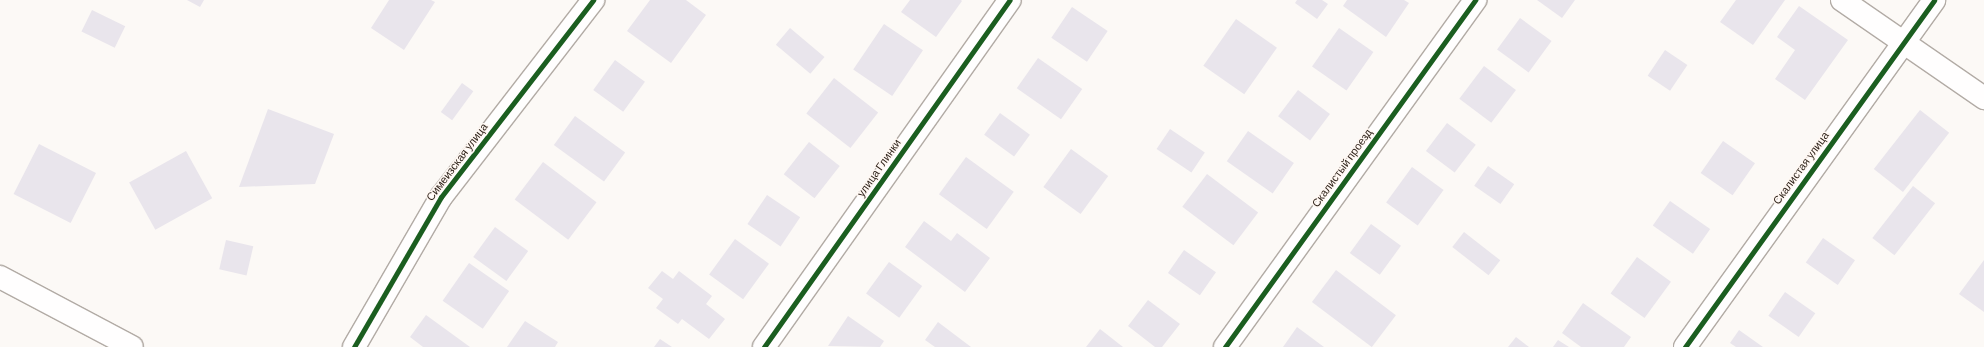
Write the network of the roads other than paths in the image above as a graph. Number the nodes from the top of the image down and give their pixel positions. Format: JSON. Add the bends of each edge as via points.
{"nodes":[{"id":1,"x":592,"y":0,"type":"edge"},
{"id":2,"x":1010,"y":0,"type":"edge"},
{"id":3,"x":1475,"y":0,"type":"edge"},
{"id":4,"x":1842,"y":0,"type":"edge"},
{"id":5,"x":1934,"y":0,"type":"edge"},
{"id":6,"x":1904,"y":42,"type":"junction"},
{"id":7,"x":1984,"y":98,"type":"edge"},
{"id":8,"x":0,"y":276,"type":"edge"},
{"id":9,"x":132,"y":347,"type":"edge"},
{"id":10,"x":354,"y":347,"type":"edge"},
{"id":11,"x":764,"y":347,"type":"edge"},
{"id":12,"x":1225,"y":347,"type":"edge"},
{"id":13,"x":1685,"y":347,"type":"edge"}],
"edges":[{"from":1,"to":10,"type":"street","name":"Симеизская улица","via":[[441,197]]},
{"from":2,"to":11,"type":"street","name":"улица Глинки"},
{"from":3,"to":12,"type":"street","name":"Скалистый проезд"},
{"from":4,"to":6,"type":"street"},
{"from":5,"to":6,"type":"street","name":"Скалистая улица"},
{"from":6,"to":7,"type":"street"},
{"from":6,"to":13,"type":"street","name":"Скалистая улица"},
{"from":8,"to":9,"type":"street"}]}
